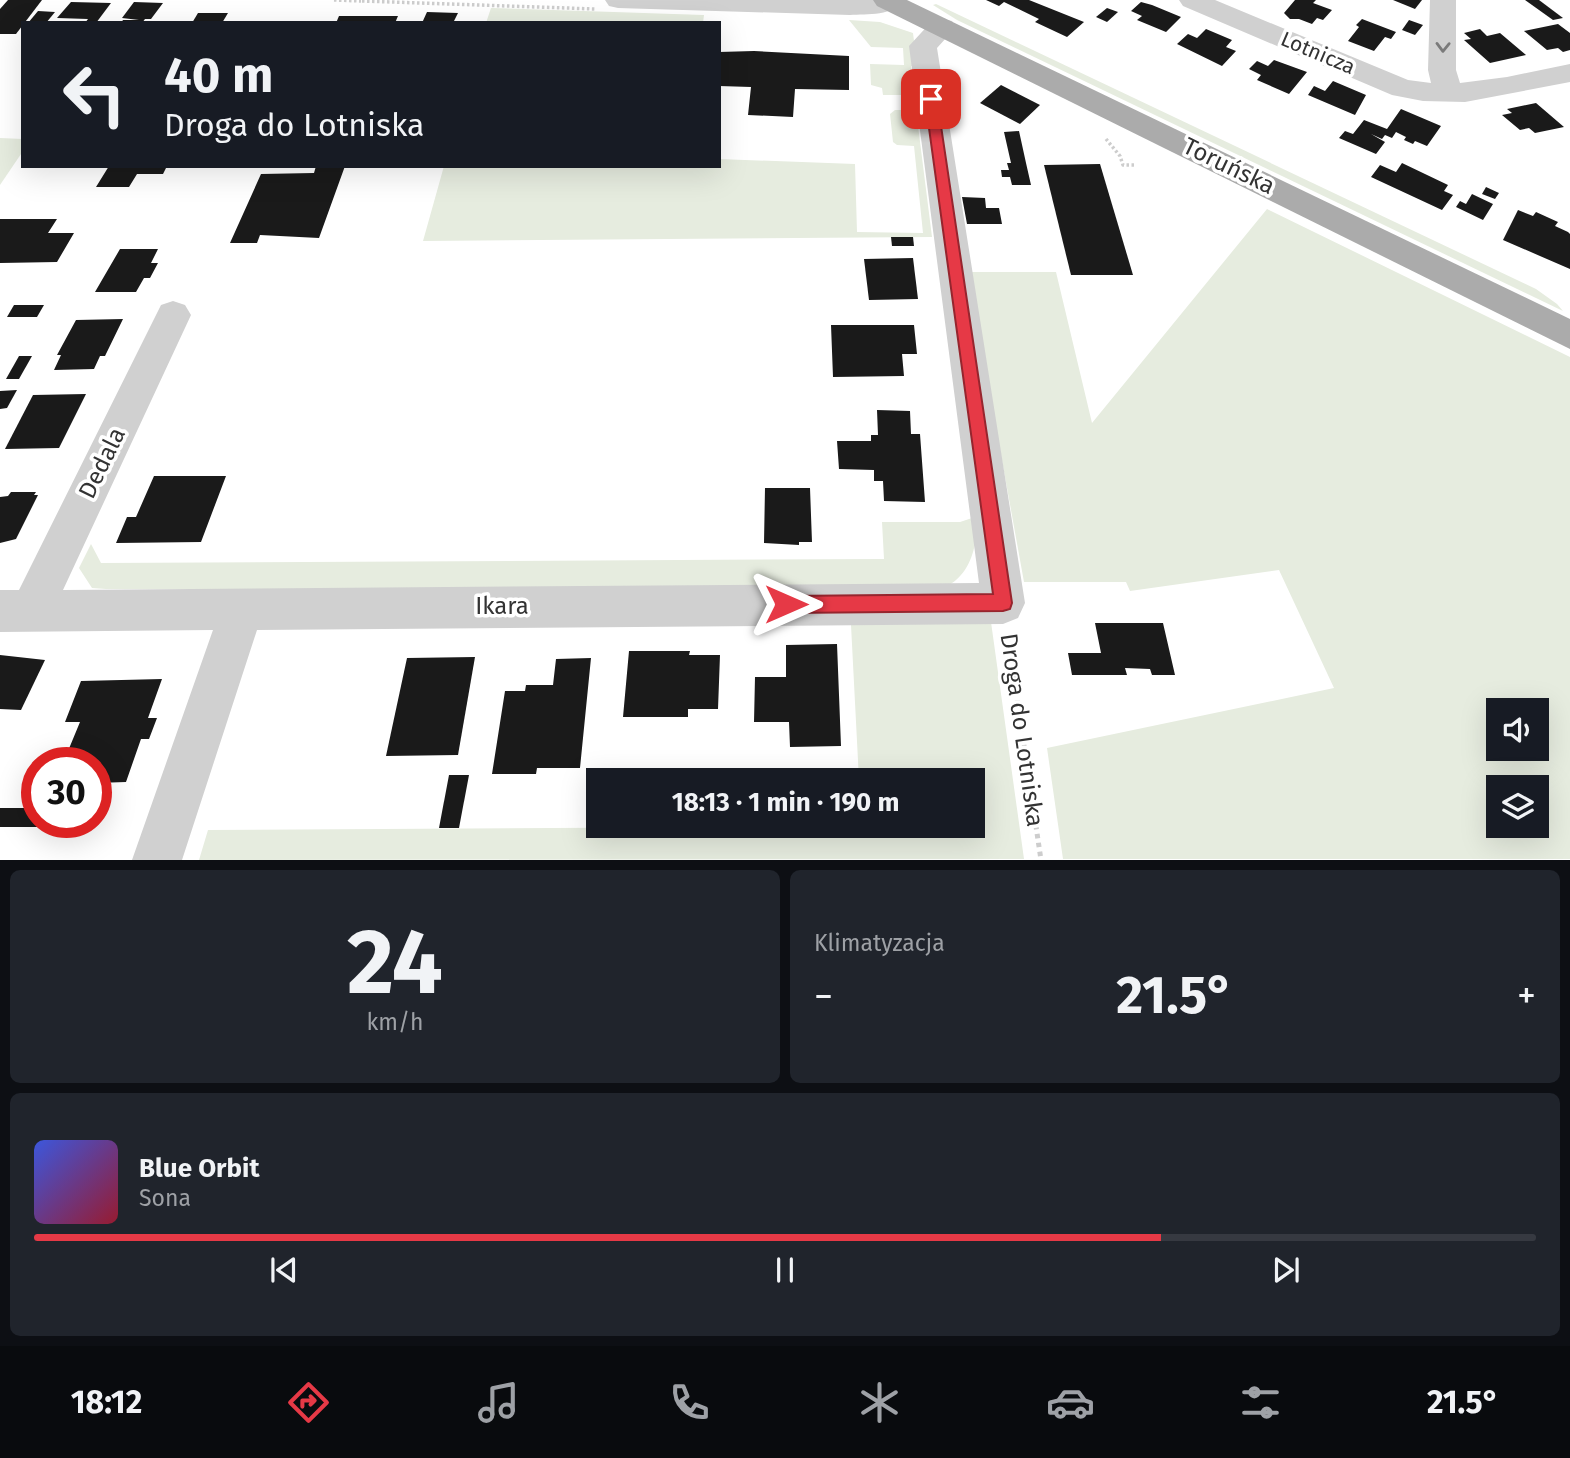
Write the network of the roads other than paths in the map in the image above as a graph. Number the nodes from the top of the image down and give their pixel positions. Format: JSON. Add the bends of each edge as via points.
{"nodes":[{"id":1,"x":1192,"y":0,"type":"edge"},
{"id":2,"x":1443,"y":0,"type":"edge"},
{"id":3,"x":889,"y":1,"type":"edge"},
{"id":4,"x":805,"y":3,"type":"edge"},
{"id":5,"x":609,"y":5,"type":"edge"},
{"id":6,"x":942,"y":27,"type":"junction"},
{"id":7,"x":1570,"y":72,"type":"edge"},
{"id":8,"x":1448,"y":94,"type":"junction"},
{"id":9,"x":173,"y":315,"type":"dead end"},
{"id":10,"x":1570,"y":335,"type":"edge"},
{"id":11,"x":1003,"y":603,"type":"joint"},
{"id":12,"x":243,"y":608,"type":"junction"},
{"id":13,"x":16,"y":611,"type":"edge"},
{"id":14,"x":157,"y":859,"type":"edge"}],
"edges":[{"from":1,"to":8,"type":"street","name":"Lotnicza","via":[[1402,88]]},
{"from":2,"to":8,"type":"street","one_way":true,"via":[[1442,70]]},
{"from":3,"to":4,"type":"street","via":[[858,7]]},
{"from":3,"to":6,"type":"main road","name":"Toruńska"},
{"from":4,"to":5,"type":"street"},
{"from":6,"to":10,"type":"main road","name":"Toruńska"},
{"from":6,"to":11,"type":"street","name":"Droga do Lotniska","via":[[923,46]]},
{"from":7,"to":8,"type":"street","name":"Lotnicza","via":[[1478,93]]},
{"from":9,"to":13,"type":"street","name":"Dedala"},
{"from":11,"to":12,"type":"street","name":"Ikara"},
{"from":12,"to":13,"type":"street","name":"Ikara"},
{"from":12,"to":14,"type":"street"}]}
